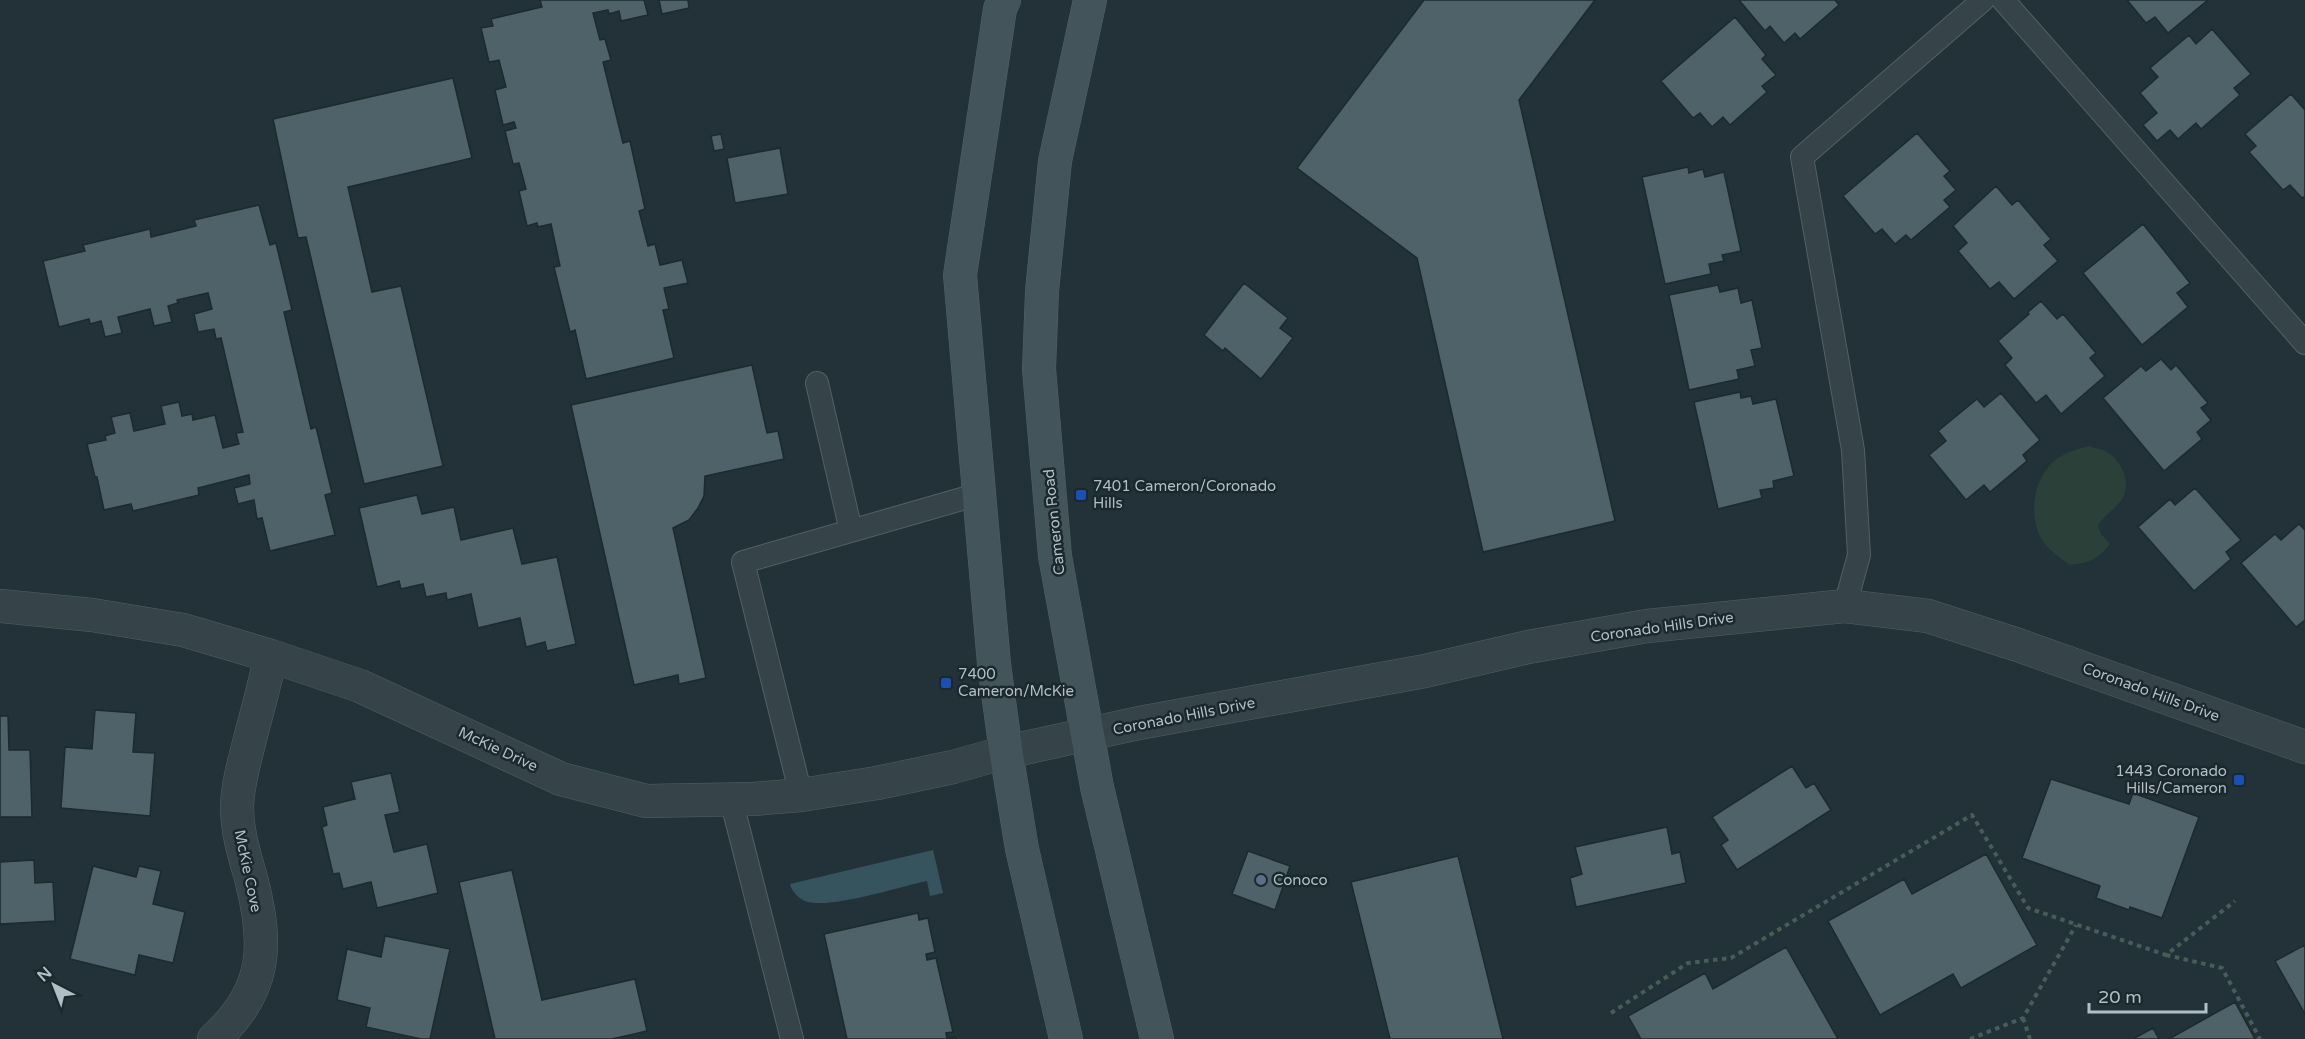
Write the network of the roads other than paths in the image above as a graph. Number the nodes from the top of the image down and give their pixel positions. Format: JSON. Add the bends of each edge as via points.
{"nodes":[{"id":1,"x":1004,"y":0,"type":"edge"},
{"id":2,"x":1090,"y":0,"type":"edge"},
{"id":3,"x":1983,"y":0,"type":"edge"},
{"id":4,"x":2003,"y":0,"type":"edge"},
{"id":5,"x":2305,"y":343,"type":"edge"},
{"id":6,"x":817,"y":383,"type":"dead end"},
{"id":7,"x":980,"y":494,"type":"junction"},
{"id":8,"x":851,"y":531,"type":"junction"},
{"id":9,"x":0,"y":606,"type":"edge"},
{"id":10,"x":1845,"y":606,"type":"junction"},
{"id":11,"x":271,"y":656,"type":"junction"},
{"id":12,"x":1088,"y":735,"type":"junction"},
{"id":13,"x":2305,"y":747,"type":"edge"},
{"id":14,"x":1006,"y":752,"type":"junction"},
{"id":15,"x":801,"y":795,"type":"junction"},
{"id":16,"x":731,"y":799,"type":"junction"},
{"id":17,"x":214,"y":1039,"type":"edge"},
{"id":18,"x":792,"y":1039,"type":"edge"},
{"id":19,"x":1066,"y":1039,"type":"edge"},
{"id":20,"x":1157,"y":1039,"type":"edge"}],
"edges":[{"from":1,"to":7,"type":"main road","via":[[960,275]]},
{"from":2,"to":12,"type":"main road","name":"Cameron Road","via":[[1055,161],[1039,369],[1055,556]]},
{"from":3,"to":10,"type":"lane","via":[[1802,157],[1853,450],[1859,555]]},
{"from":4,"to":5,"type":"lane"},
{"from":6,"to":8,"type":"lane"},
{"from":7,"to":8,"type":"lane"},
{"from":7,"to":14,"type":"main road","via":[[994,664]]},
{"from":8,"to":15,"type":"lane","via":[[743,562]]},
{"from":9,"to":11,"type":"street","name":"McKie Drive","via":[[92,615],[183,630]]},
{"from":10,"to":12,"type":"street","name":"Coronado Hills Drive","via":[[1647,626]]},
{"from":10,"to":13,"type":"street","name":"Coronado Hills Drive","via":[[1928,616]]},
{"from":11,"to":16,"type":"street","name":"McKie Drive","via":[[360,686],[561,779],[646,801]]},
{"from":11,"to":17,"type":"street","name":"McKie Cove","via":[[239,781],[237,808],[263,943],[258,975],[247,1003]]},
{"from":12,"to":14,"type":"street","name":"Coronado Hills Drive"},
{"from":12,"to":20,"type":"main road","name":"Cameron Road"},
{"from":14,"to":15,"type":"street","name":"McKie Drive","via":[[877,783]]},
{"from":14,"to":19,"type":"main road","via":[[1022,849]]},
{"from":15,"to":16,"type":"street","name":"McKie Drive"},
{"from":16,"to":18,"type":"lane"}]}
